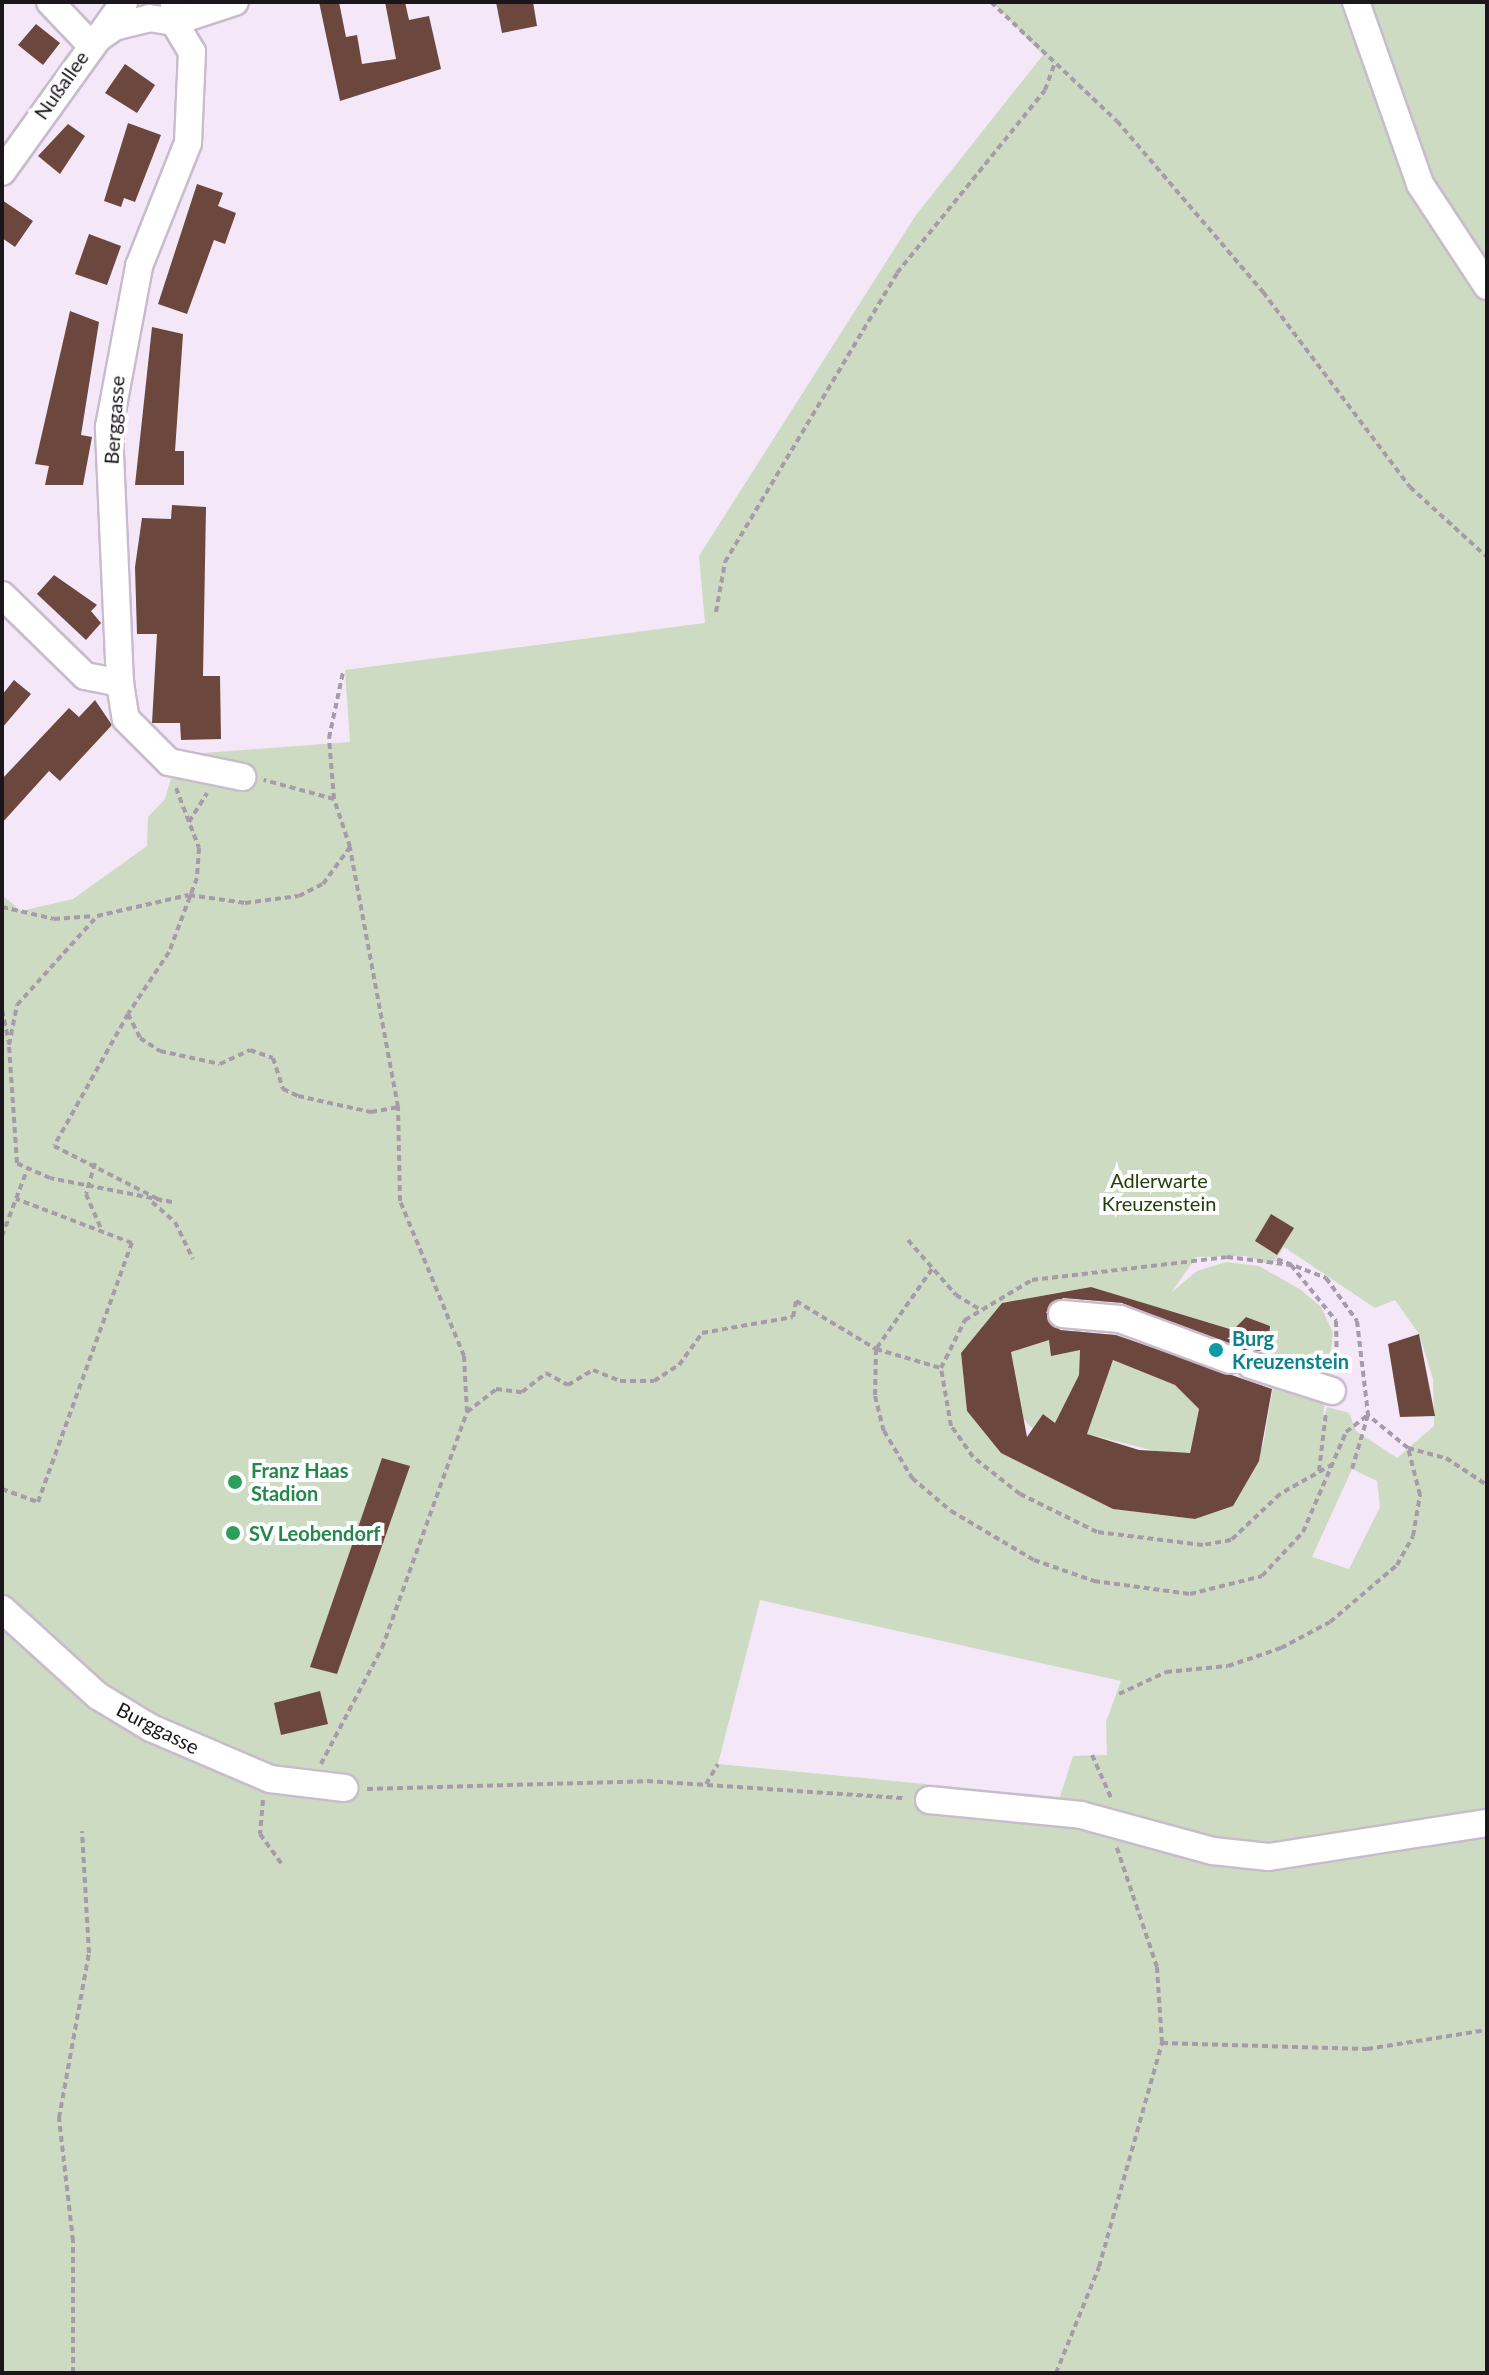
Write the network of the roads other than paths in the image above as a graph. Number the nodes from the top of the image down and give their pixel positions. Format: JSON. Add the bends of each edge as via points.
{"nodes":[{"id":1,"x":50,"y":2,"type":"edge"},
{"id":2,"x":124,"y":2,"type":"edge"},
{"id":3,"x":235,"y":2,"type":"edge"},
{"id":4,"x":1356,"y":2,"type":"edge"},
{"id":5,"x":174,"y":12,"type":"edge"},
{"id":6,"x":90,"y":44,"type":"junction"},
{"id":7,"x":2,"y":172,"type":"edge"},
{"id":8,"x":1487,"y":286,"type":"edge"},
{"id":9,"x":2,"y":595,"type":"edge"},
{"id":10,"x":120,"y":683,"type":"junction"},
{"id":11,"x":230,"y":776,"type":"road end"},
{"id":12,"x":1062,"y":1314,"type":"dead end"},
{"id":13,"x":1329,"y":1391,"type":"road end"},
{"id":14,"x":2,"y":1609,"type":"edge"},
{"id":15,"x":344,"y":1788,"type":"road end"},
{"id":16,"x":929,"y":1800,"type":"road end"},
{"id":17,"x":1487,"y":1823,"type":"edge"}],
"edges":[{"from":1,"to":6,"type":"street"},
{"from":2,"to":6,"type":"street","name":"Nußallee"},
{"from":3,"to":5,"type":"street"},
{"from":4,"to":8,"type":"street","via":[[1420,184]]},
{"from":5,"to":6,"type":"street"},
{"from":5,"to":10,"type":"street","name":"Berggasse","via":[[192,52],[188,143],[139,266],[109,427]]},
{"from":6,"to":7,"type":"street","name":"Nußallee"},
{"from":9,"to":10,"type":"street","via":[[85,676]]},
{"from":10,"to":11,"type":"street","name":"Berggasse","via":[[126,719],[169,762]]},
{"from":12,"to":13,"type":"street","via":[[1120,1319]]},
{"from":14,"to":15,"type":"street","name":"Burggasse","via":[[98,1696],[151,1728],[270,1779]]},
{"from":16,"to":17,"type":"street","via":[[1051,1812],[1269,1857]]}]}
